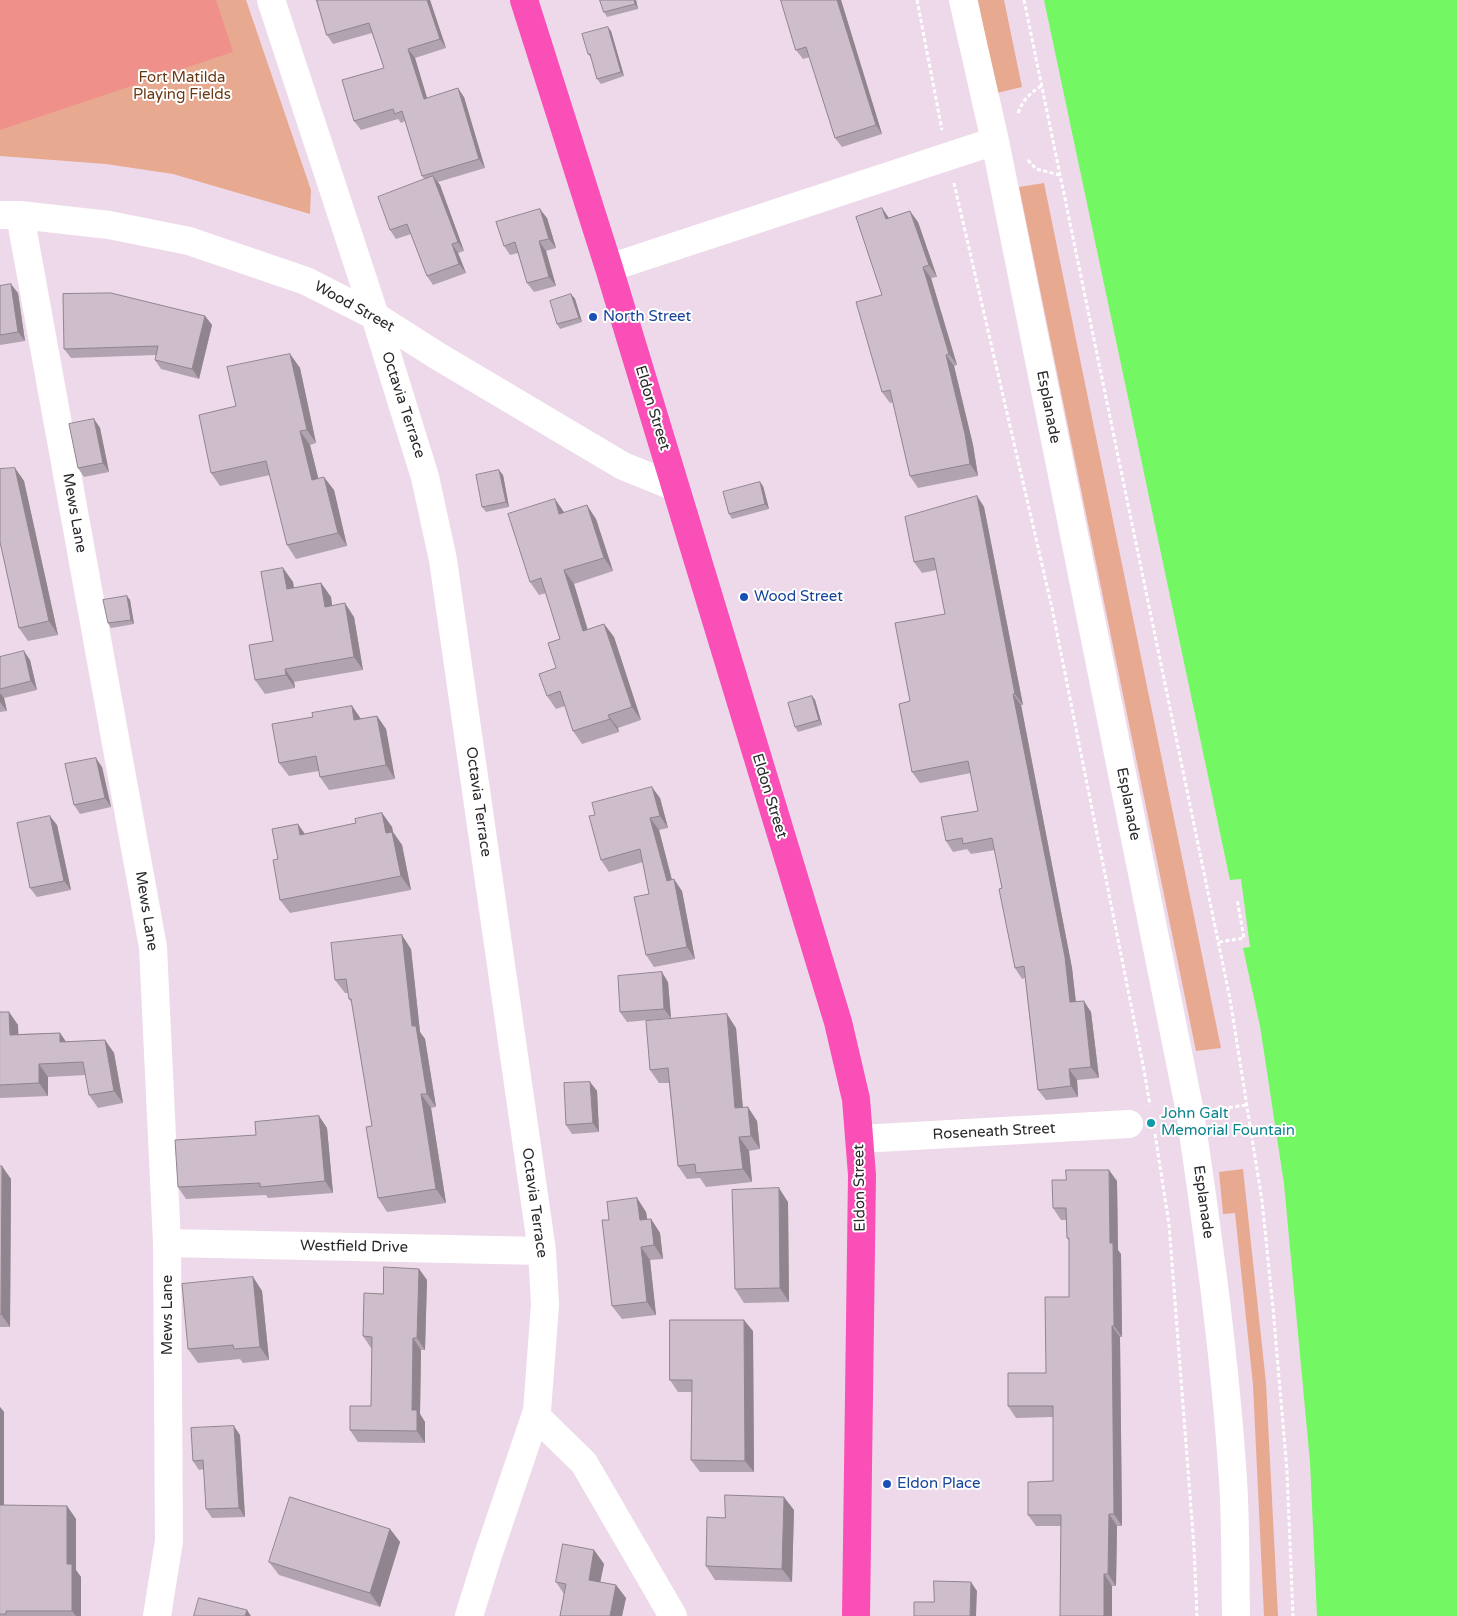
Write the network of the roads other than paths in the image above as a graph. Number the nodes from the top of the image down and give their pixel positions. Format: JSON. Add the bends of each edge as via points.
{"nodes":[{"id":1,"x":271,"y":0,"type":"edge"},
{"id":2,"x":524,"y":0,"type":"edge"},
{"id":3,"x":962,"y":0,"type":"edge"},
{"id":4,"x":995,"y":142,"type":"junction"},
{"id":5,"x":10,"y":215,"type":"edge"},
{"id":6,"x":609,"y":268,"type":"junction"},
{"id":7,"x":375,"y":316,"type":"junction"},
{"id":8,"x":675,"y":487,"type":"junction"},
{"id":9,"x":1129,"y":1124,"type":"dead end"},
{"id":10,"x":860,"y":1139,"type":"junction"},
{"id":11,"x":167,"y":1243,"type":"junction"},
{"id":12,"x":542,"y":1251,"type":"junction"},
{"id":13,"x":536,"y":1416,"type":"junction"},
{"id":14,"x":157,"y":1616,"type":"edge"},
{"id":15,"x":469,"y":1616,"type":"edge"},
{"id":16,"x":673,"y":1616,"type":"edge"},
{"id":17,"x":856,"y":1616,"type":"edge"},
{"id":18,"x":1236,"y":1616,"type":"edge"}],
"edges":[{"from":1,"to":7,"type":"street","name":"Octavia Terrace"},
{"from":2,"to":6,"type":"main road","name":"Eldon Street"},
{"from":3,"to":4,"type":"street","name":"Esplanade"},
{"from":4,"to":6,"type":"street"},
{"from":4,"to":18,"type":"street","name":"Esplanade","via":[[1190,1112],[1221,1337],[1233,1481]]},
{"from":5,"to":7,"type":"street","name":"Wood Street","via":[[109,225],[189,242],[306,281]]},
{"from":5,"to":11,"type":"street","name":"Mews Lane","via":[[153,947]]},
{"from":6,"to":8,"type":"main road","name":"Eldon Street"},
{"from":7,"to":8,"type":"street","name":"Wood Street","via":[[623,466]]},
{"from":7,"to":12,"type":"street","name":"Octavia Terrace","via":[[425,477],[443,560]]},
{"from":8,"to":10,"type":"main road","name":"Eldon Street","via":[[838,1022],[856,1099]]},
{"from":9,"to":10,"type":"street","name":"Roseneath Street"},
{"from":10,"to":17,"type":"main road","name":"Eldon Street"},
{"from":11,"to":12,"type":"street","name":"Westfield Drive"},
{"from":11,"to":14,"type":"street","name":"Mews Lane","via":[[169,1541]]},
{"from":12,"to":13,"type":"street","name":"Octavia Terrace","via":[[545,1305]]},
{"from":13,"to":15,"type":"street","name":"Octavia Terrace"},
{"from":13,"to":16,"type":"street","via":[[584,1464]]}]}
